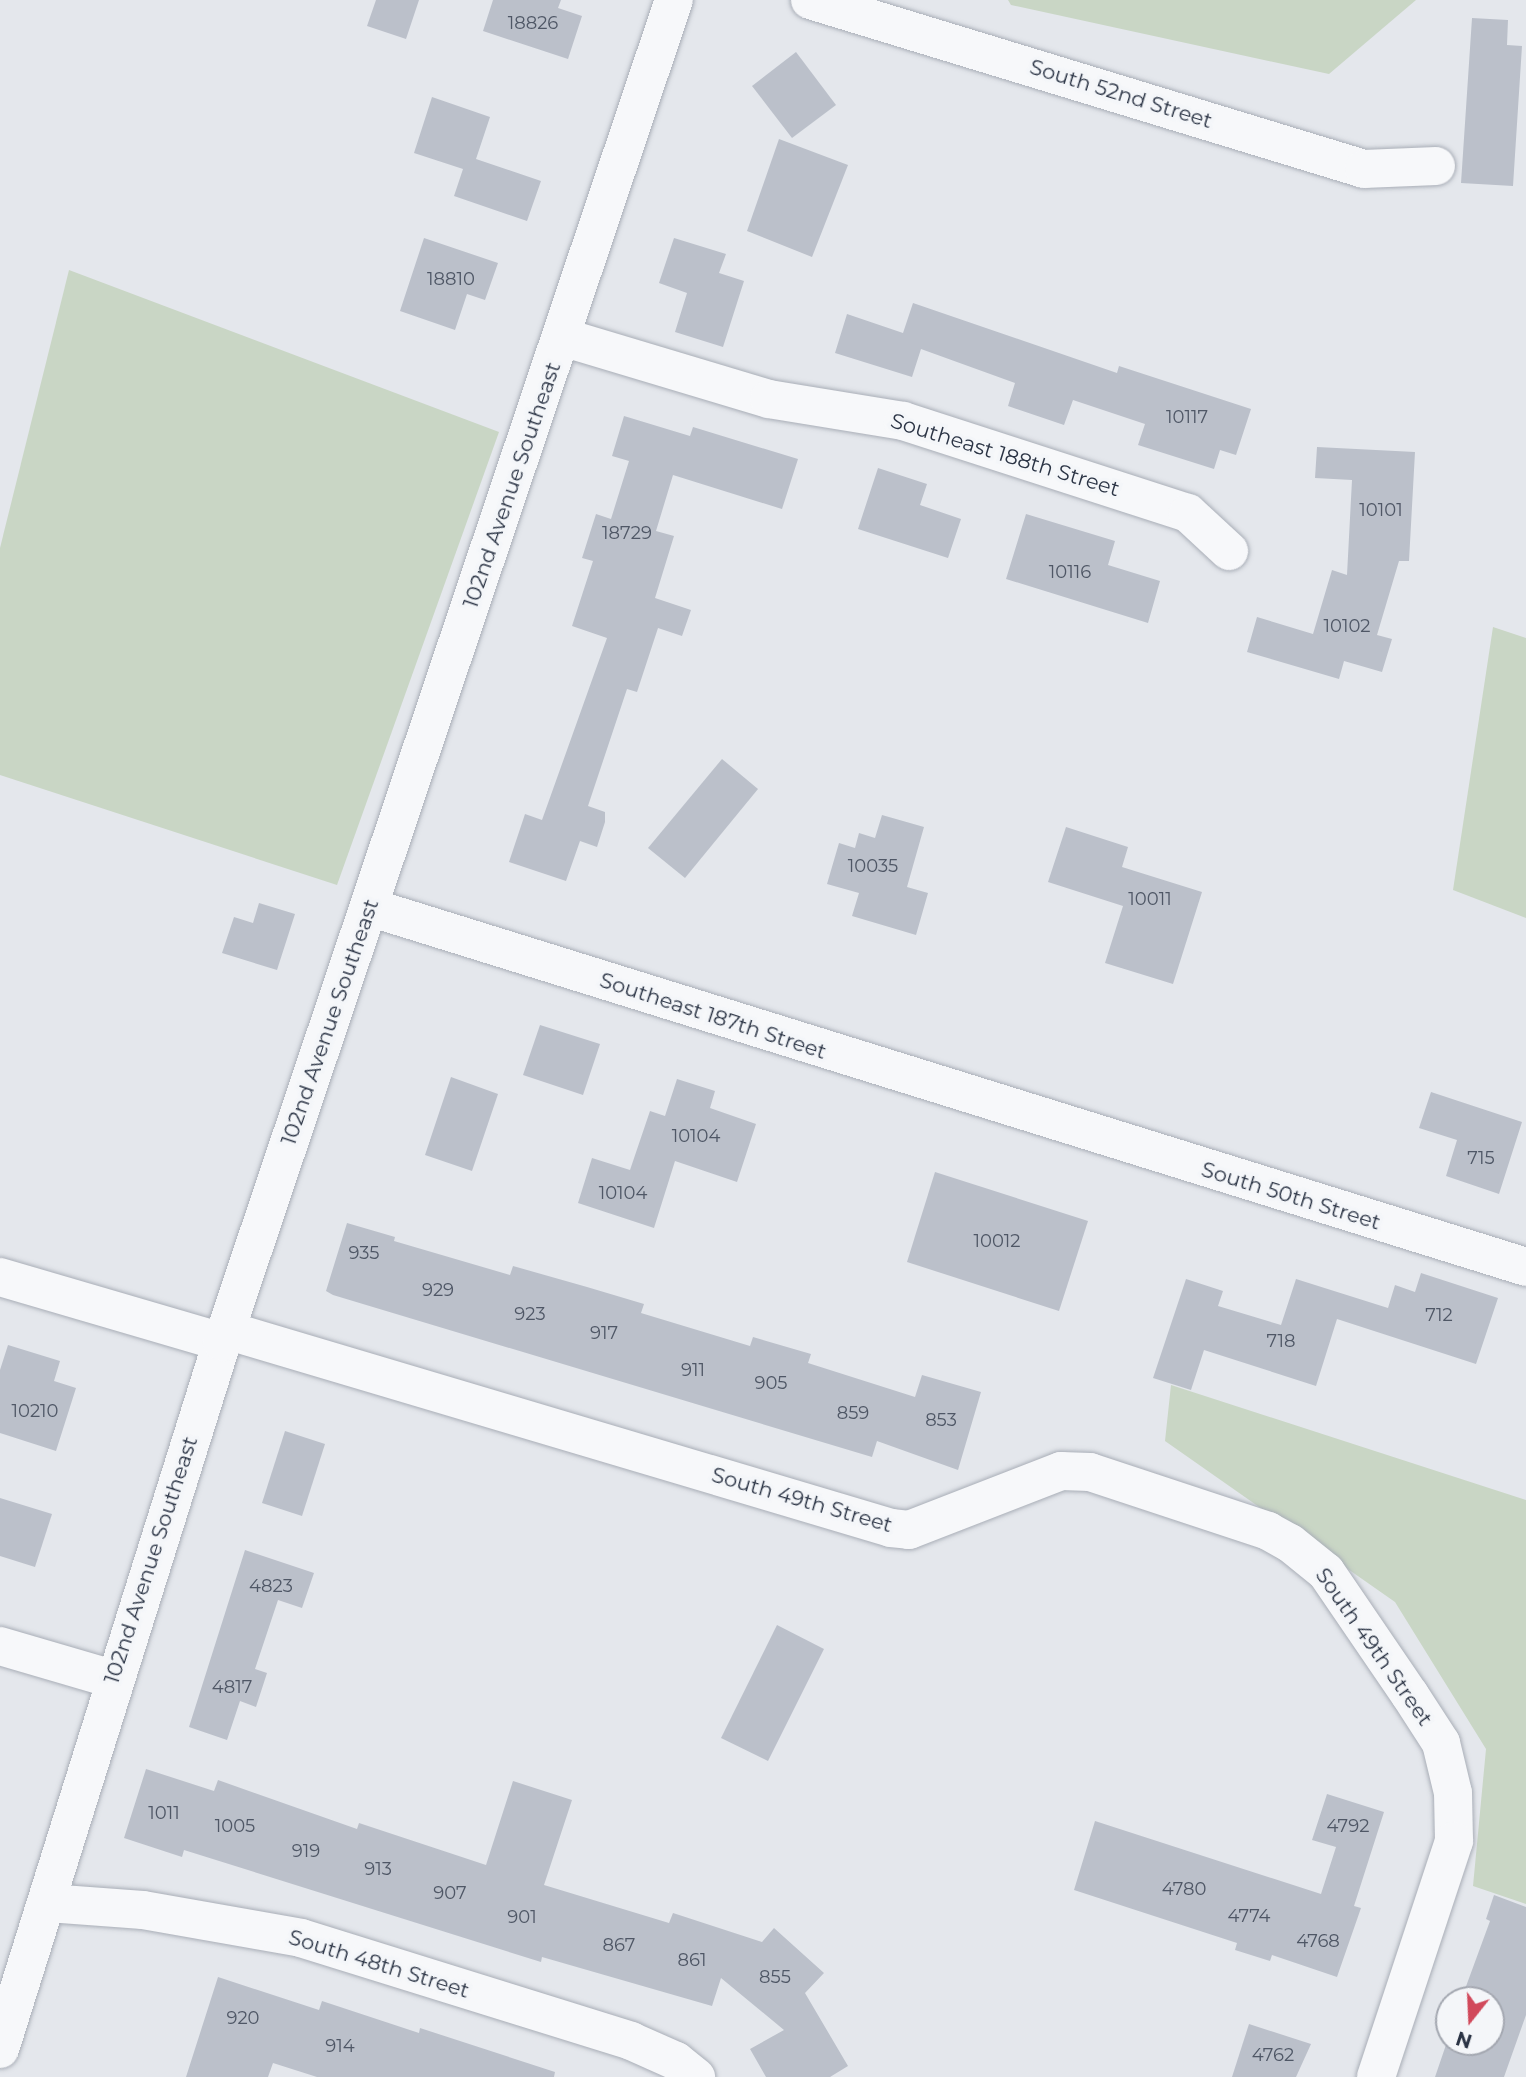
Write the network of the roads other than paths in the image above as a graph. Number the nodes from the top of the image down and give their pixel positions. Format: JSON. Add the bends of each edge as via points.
{"nodes":[{"id":1,"x":674,"y":0,"type":"edge"},
{"id":2,"x":810,"y":0,"type":"edge"},
{"id":3,"x":1436,"y":166,"type":"dead end"},
{"id":4,"x":562,"y":337,"type":"junction"},
{"id":5,"x":1229,"y":551,"type":"dead end"},
{"id":6,"x":369,"y":907,"type":"junction"},
{"id":7,"x":1057,"y":1125,"type":"joint"},
{"id":8,"x":1526,"y":1267,"type":"edge"},
{"id":9,"x":0,"y":1277,"type":"edge"},
{"id":10,"x":224,"y":1336,"type":"junction"},
{"id":11,"x":0,"y":1646,"type":"edge"},
{"id":12,"x":113,"y":1679,"type":"junction"},
{"id":13,"x":48,"y":1903,"type":"junction"},
{"id":14,"x":0,"y":2049,"type":"edge"},
{"id":15,"x":696,"y":2077,"type":"edge"},
{"id":16,"x":1376,"y":2077,"type":"edge"}],
"edges":[{"from":1,"to":4,"type":"street","name":"102nd Avenue Southeast"},
{"from":2,"to":3,"type":"street","name":"South 52nd Street","via":[[1364,169]]},
{"from":4,"to":5,"type":"street","name":"Southeast 188th Street","via":[[769,399],[903,421],[1188,513]]},
{"from":4,"to":6,"type":"street","name":"102nd Avenue Southeast"},
{"from":6,"to":7,"type":"street","name":"Southeast 187th Street"},
{"from":6,"to":10,"type":"street","name":"102nd Avenue Southeast"},
{"from":7,"to":8,"type":"street","name":"South 50th Street"},
{"from":9,"to":10,"type":"street","name":"South 49th Street"},
{"from":10,"to":12,"type":"street","name":"102nd Avenue Southeast"},
{"from":10,"to":16,"type":"street","name":"South 49th Street","via":[[891,1528],[909,1530],[1061,1471],[1090,1472],[1268,1531],[1326,1572],[1441,1743],[1453,1793],[1454,1841]]},
{"from":11,"to":12,"type":"street"},
{"from":12,"to":13,"type":"street","name":"102nd Avenue Southeast"},
{"from":13,"to":14,"type":"street","name":"102nd Avenue Southeast"},
{"from":13,"to":15,"type":"street","name":"South 48th Street","via":[[142,1910],[301,1938],[631,2041],[676,2061]]}]}
